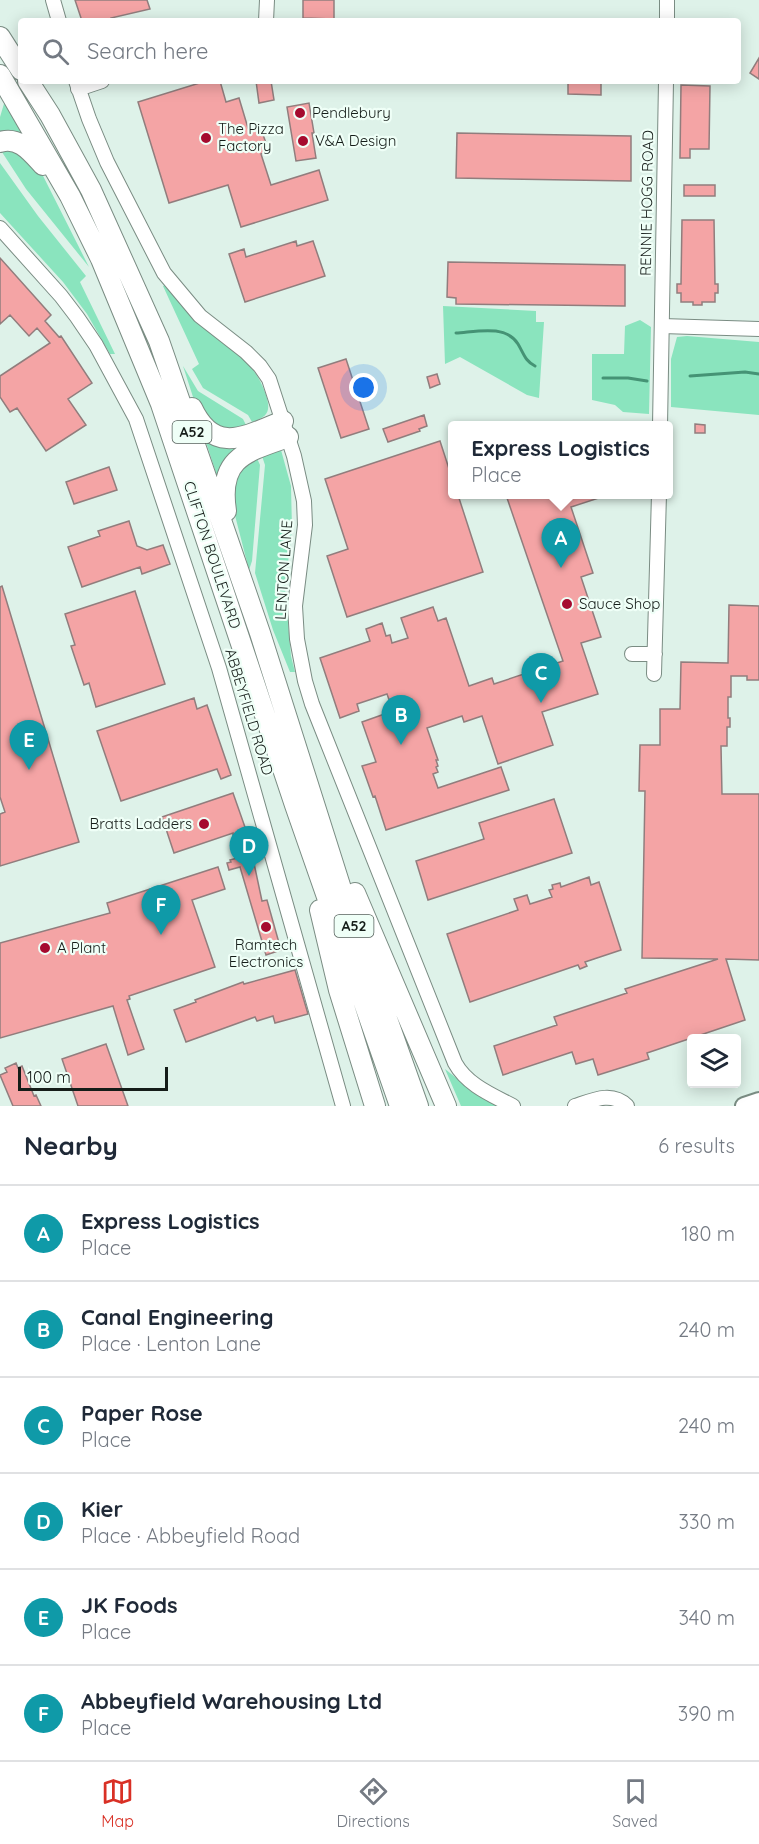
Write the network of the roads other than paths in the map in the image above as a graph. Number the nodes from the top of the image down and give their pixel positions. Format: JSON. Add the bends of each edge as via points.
{"nodes":[{"id":1,"x":53,"y":0,"type":"edge"},
{"id":2,"x":267,"y":0,"type":"edge"},
{"id":3,"x":668,"y":0,"type":"edge"},
{"id":4,"x":58,"y":18,"type":"edge"},
{"id":5,"x":266,"y":18,"type":"edge"},
{"id":6,"x":667,"y":18,"type":"edge"},
{"id":7,"x":0,"y":37,"type":"edge"},
{"id":8,"x":18,"y":65,"type":"edge"},
{"id":9,"x":0,"y":75,"type":"edge"},
{"id":10,"x":30,"y":84,"type":"edge"},
{"id":11,"x":666,"y":84,"type":"edge"},
{"id":12,"x":77,"y":85,"type":"edge"},
{"id":13,"x":0,"y":95,"type":"edge"},
{"id":14,"x":0,"y":104,"type":"edge"},
{"id":15,"x":0,"y":142,"type":"edge"},
{"id":16,"x":70,"y":196,"type":"junction"},
{"id":17,"x":0,"y":228,"type":"edge"},
{"id":18,"x":662,"y":326,"type":"junction"},
{"id":19,"x":759,"y":328,"type":"edge"},
{"id":20,"x":159,"y":341,"type":"junction"},
{"id":21,"x":660,"y":421,"type":"edge"},
{"id":22,"x":285,"y":429,"type":"junction"},
{"id":23,"x":659,"y":499,"type":"edge"},
{"id":24,"x":240,"y":575,"type":"junction"},
{"id":25,"x":632,"y":654,"type":"dead end"},
{"id":26,"x":655,"y":654,"type":"junction"},
{"id":27,"x":654,"y":674,"type":"dead end"},
{"id":28,"x":304,"y":803,"type":"junction"},
{"id":29,"x":390,"y":1052,"type":"junction"},
{"id":30,"x":759,"y":1101,"type":"edge"},
{"id":31,"x":343,"y":1106,"type":"edge"},
{"id":32,"x":375,"y":1106,"type":"edge"},
{"id":33,"x":400,"y":1106,"type":"edge"},
{"id":34,"x":418,"y":1106,"type":"edge"},
{"id":35,"x":446,"y":1106,"type":"edge"},
{"id":36,"x":513,"y":1106,"type":"edge"},
{"id":37,"x":575,"y":1106,"type":"edge"},
{"id":38,"x":627,"y":1106,"type":"edge"},
{"id":39,"x":744,"y":1106,"type":"edge"}],
"edges":[{"from":1,"to":4,"type":"street"},
{"from":2,"to":5,"type":"street"},
{"from":3,"to":6,"type":"street"},
{"from":7,"to":8,"type":"highway"},
{"from":9,"to":16,"type":"highway","name":"CLIFTON BOULEVARD","number":"A52"},
{"from":10,"to":20,"type":"highway","name":"CLIFTON BOULEVARD","number":"A52","via":[[91,190]]},
{"from":11,"to":18,"type":"street","name":"RENNIE HOGG ROAD"},
{"from":12,"to":22,"type":"street","name":"LENTON LANE","via":[[107,162],[164,273],[200,316],[260,366],[269,379]]},
{"from":13,"to":14,"type":"highway"},
{"from":15,"to":16,"type":"highway","via":[[8,139],[23,144]]},
{"from":16,"to":28,"type":"highway","name":"CLIFTON BOULEVARD","number":"A52","via":[[101,259],[161,404]]},
{"from":17,"to":31,"type":"street","name":"ABBEYFIELD ROAD","via":[[77,318],[136,419],[219,668]]},
{"from":18,"to":19,"type":"street"},
{"from":18,"to":21,"type":"street","name":"RENNIE HOGG ROAD"},
{"from":20,"to":22,"type":"highway","via":[[198,420],[213,435],[222,439]]},
{"from":20,"to":24,"type":"highway","name":"CLIFTON BOULEVARD","number":"A52"},
{"from":22,"to":24,"type":"highway","via":[[236,460],[226,477],[224,497]]},
{"from":22,"to":36,"type":"street","name":"LENTON LANE","via":[[303,501],[295,616],[312,705],[454,1063],[468,1080]]},
{"from":23,"to":26,"type":"street"},
{"from":24,"to":28,"type":"highway","name":"CLIFTON BOULEVARD","number":"A52"},
{"from":25,"to":26,"type":"street"},
{"from":26,"to":27,"type":"street"},
{"from":28,"to":29,"type":"highway","name":"CLIFTON BOULEVARD","number":"A52"},
{"from":28,"to":32,"type":"highway","via":[[339,990]]},
{"from":28,"to":35,"type":"highway"},
{"from":29,"to":33,"type":"highway","number":"A52"},
{"from":29,"to":34,"type":"highway","number":"A52"},
{"from":30,"to":39,"type":"main road"},
{"from":37,"to":38,"type":"street","via":[[605,1097],[621,1100]]}]}
